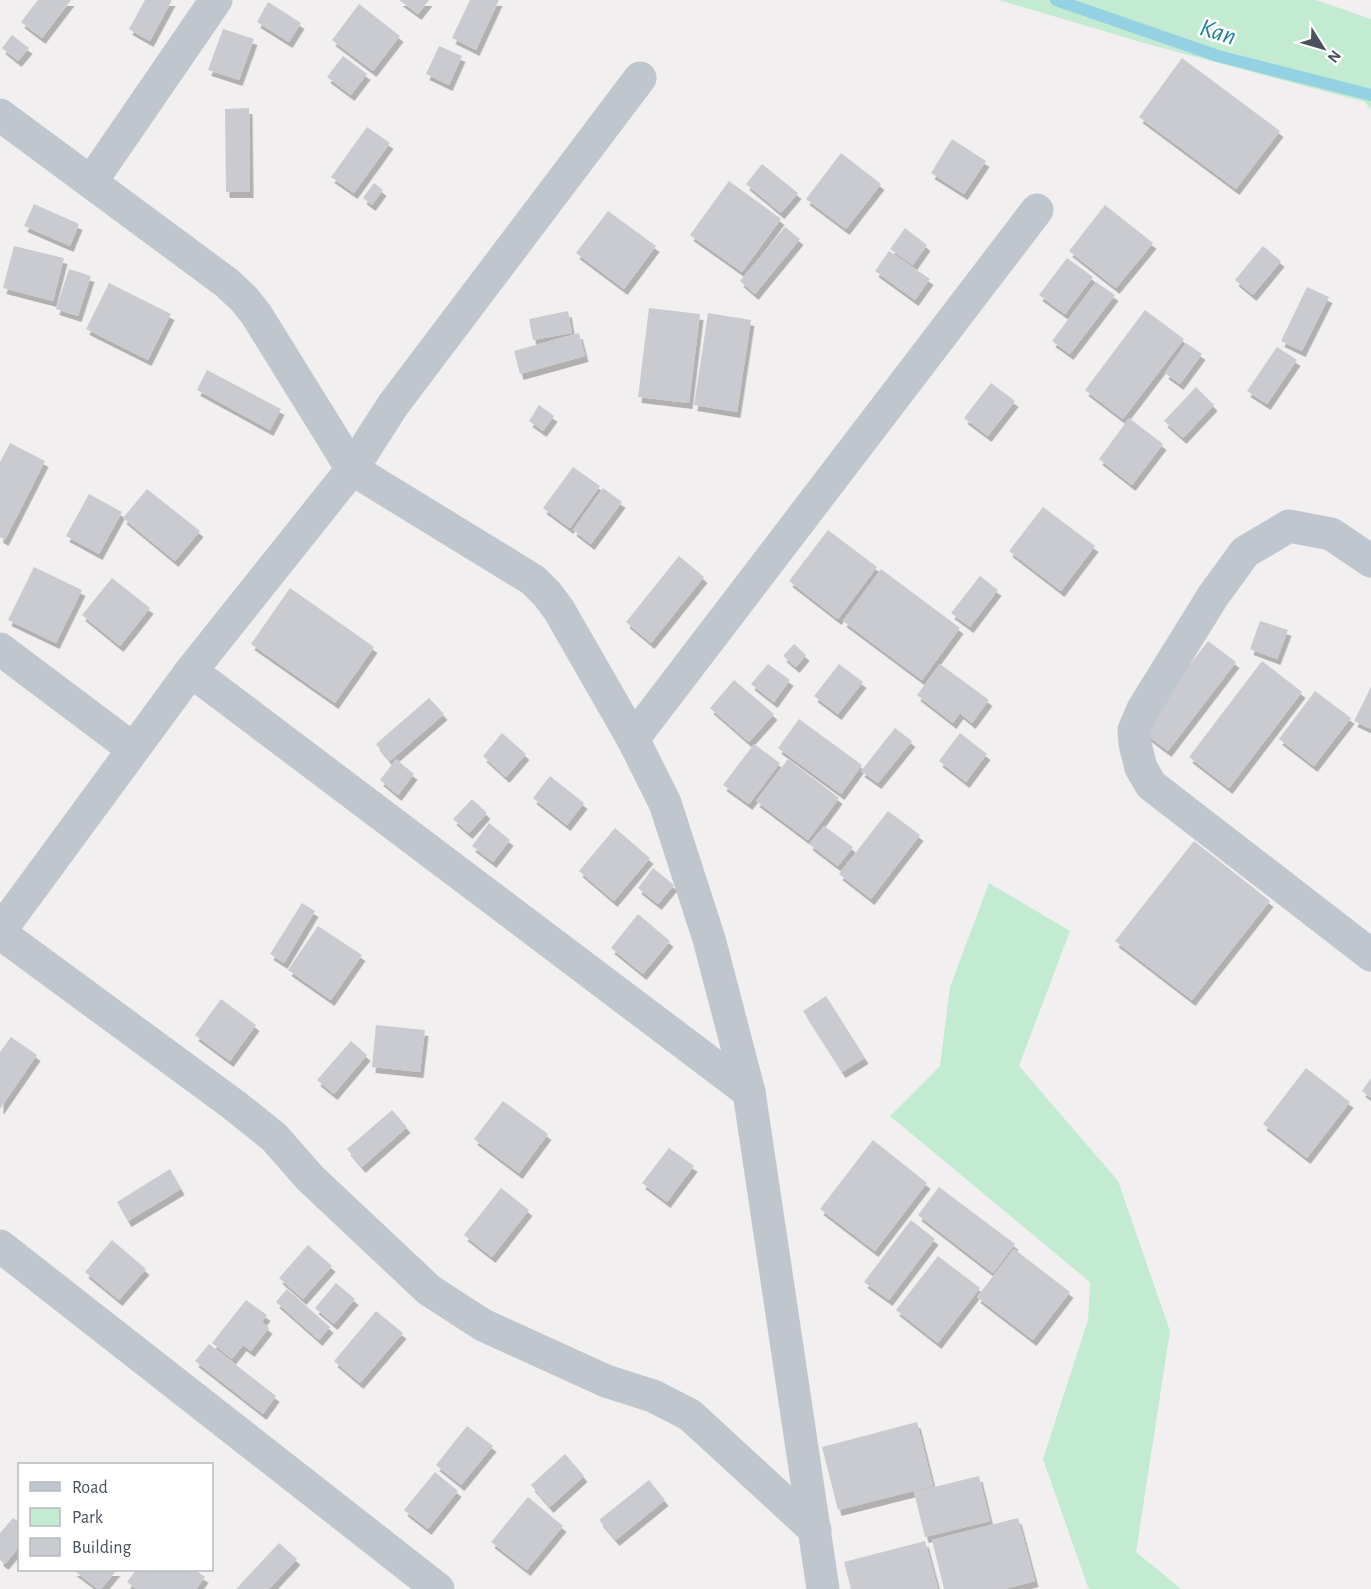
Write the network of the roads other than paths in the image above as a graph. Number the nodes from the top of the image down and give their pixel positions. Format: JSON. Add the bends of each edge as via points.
{"nodes":[{"id":1,"x":216,"y":0,"type":"edge"},
{"id":2,"x":640,"y":78,"type":"dead end"},
{"id":3,"x":0,"y":115,"type":"edge"},
{"id":4,"x":90,"y":182,"type":"junction"},
{"id":5,"x":1036,"y":210,"type":"dead end"},
{"id":6,"x":352,"y":469,"type":"junction"},
{"id":7,"x":1371,"y":561,"type":"edge"},
{"id":8,"x":0,"y":649,"type":"edge"},
{"id":9,"x":192,"y":671,"type":"junction"},
{"id":10,"x":633,"y":739,"type":"junction"},
{"id":11,"x":133,"y":749,"type":"junction"},
{"id":12,"x":0,"y":932,"type":"edge"},
{"id":13,"x":1371,"y":955,"type":"edge"},
{"id":14,"x":749,"y":1092,"type":"junction"},
{"id":15,"x":0,"y":1246,"type":"edge"},
{"id":16,"x":815,"y":1530,"type":"junction"},
{"id":17,"x":438,"y":1589,"type":"edge"},
{"id":18,"x":823,"y":1589,"type":"edge"}],
"edges":[{"from":1,"to":4,"type":"street"},
{"from":2,"to":6,"type":"street","via":[[393,405]]},
{"from":3,"to":4,"type":"street"},
{"from":4,"to":6,"type":"street","via":[[244,299]]},
{"from":5,"to":10,"type":"street"},
{"from":6,"to":9,"type":"street"},
{"from":6,"to":10,"type":"street","via":[[533,580],[559,610]]},
{"from":7,"to":13,"type":"street","via":[[1331,534],[1288,526],[1245,552],[1213,596],[1134,730],[1141,768],[1151,785]]},
{"from":8,"to":11,"type":"street"},
{"from":9,"to":11,"type":"street"},
{"from":9,"to":14,"type":"street"},
{"from":10,"to":14,"type":"street","via":[[665,803],[709,939]]},
{"from":11,"to":12,"type":"street"},
{"from":12,"to":16,"type":"street","via":[[274,1137],[310,1178],[429,1290],[483,1325],[606,1382],[653,1396],[690,1415]]},
{"from":14,"to":16,"type":"street"},
{"from":15,"to":17,"type":"street"},
{"from":16,"to":18,"type":"street"}]}
